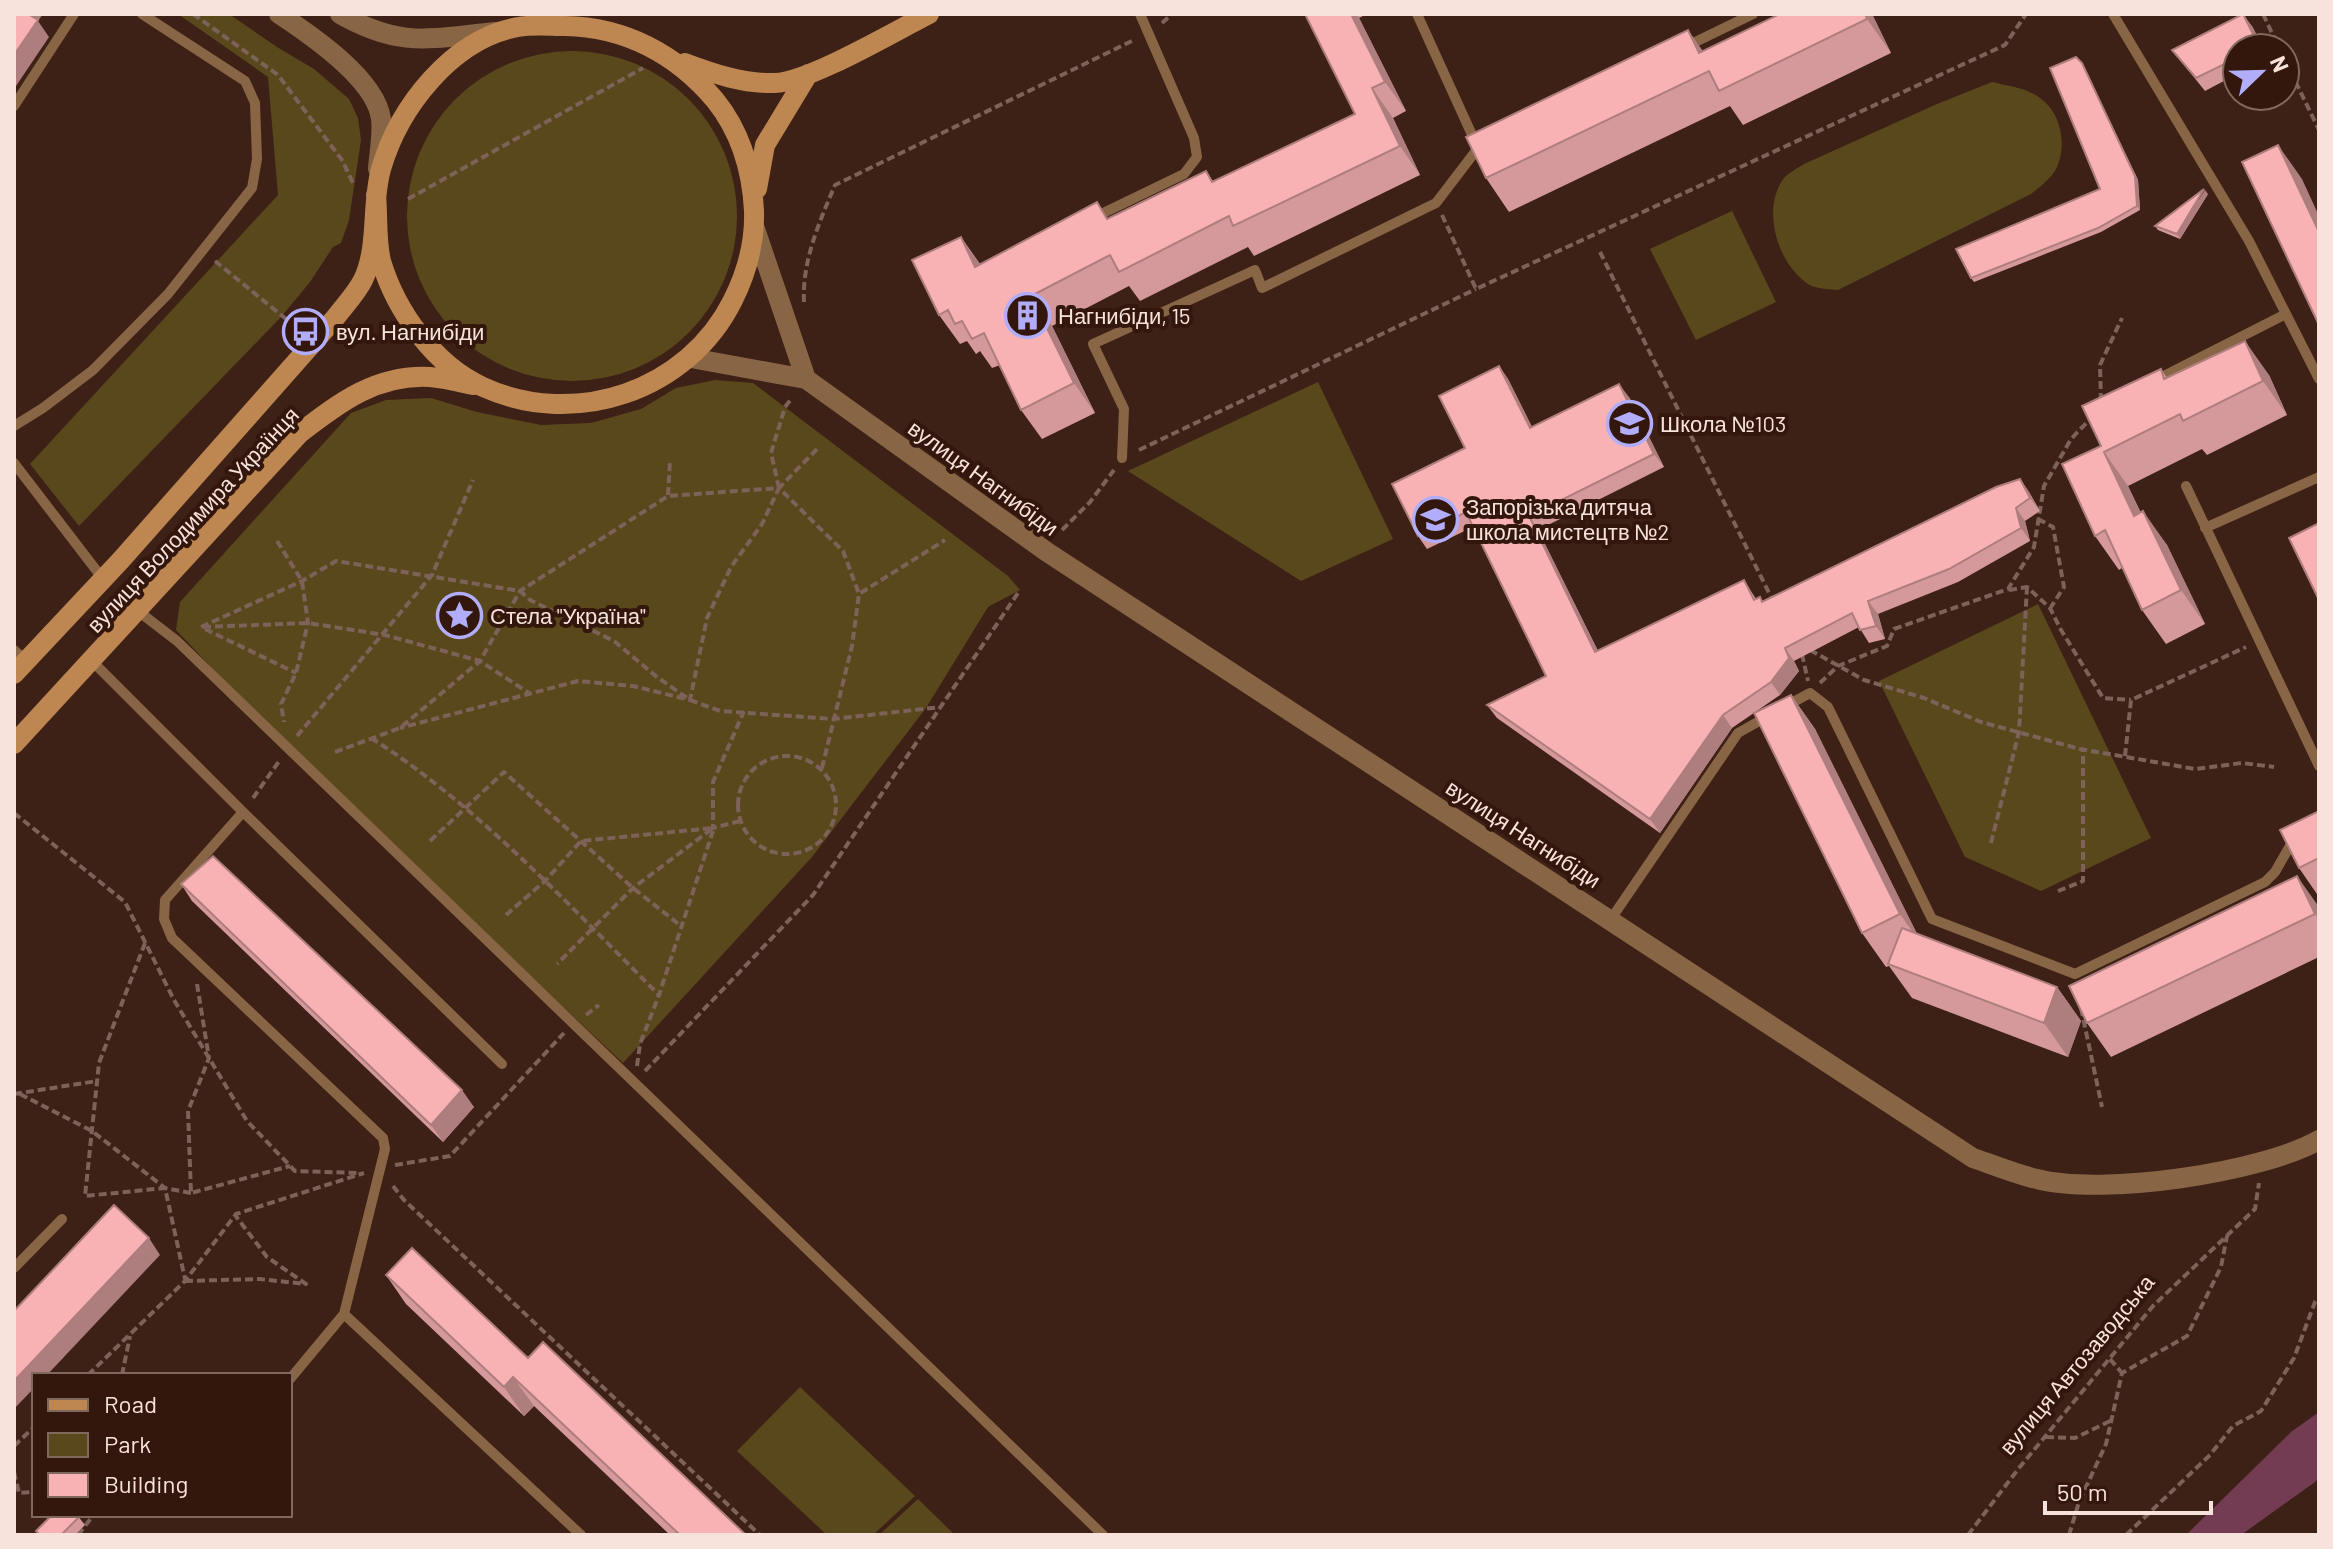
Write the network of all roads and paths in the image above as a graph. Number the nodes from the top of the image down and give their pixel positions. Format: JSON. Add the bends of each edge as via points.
{"nodes":[{"id":1,"x":74,"y":14,"type":"edge"},
{"id":2,"x":142,"y":14,"type":"edge"},
{"id":3,"x":193,"y":14,"type":"edge"},
{"id":4,"x":279,"y":14,"type":"edge"},
{"id":5,"x":340,"y":14,"type":"edge"},
{"id":6,"x":929,"y":14,"type":"edge"},
{"id":7,"x":1140,"y":14,"type":"edge"},
{"id":8,"x":1172,"y":14,"type":"edge"},
{"id":9,"x":1433,"y":14,"type":"edge"},
{"id":10,"x":1753,"y":14,"type":"edge"},
{"id":11,"x":2026,"y":14,"type":"edge"},
{"id":12,"x":2113,"y":14,"type":"edge"},
{"id":13,"x":1418,"y":17,"type":"edge"},
{"id":14,"x":500,"y":31,"type":"junction"},
{"id":15,"x":1148,"y":33,"type":"junction"},
{"id":16,"x":1681,"y":49,"type":"edge"},
{"id":17,"x":670,"y":57,"type":"junction"},
{"id":18,"x":644,"y":67,"type":"dead end"},
{"id":19,"x":808,"y":74,"type":"junction"},
{"id":20,"x":2301,"y":93,"type":"edge"},
{"id":21,"x":14,"y":106,"type":"edge"},
{"id":22,"x":2319,"y":130,"type":"edge"},
{"id":23,"x":1491,"y":142,"type":"edge"},
{"id":24,"x":1478,"y":148,"type":"junction"},
{"id":25,"x":353,"y":183,"type":"dead end"},
{"id":26,"x":376,"y":195,"type":"junction"},
{"id":27,"x":408,"y":199,"type":"dead end"},
{"id":28,"x":1436,"y":203,"type":"junction"},
{"id":29,"x":1089,"y":219,"type":"edge"},
{"id":30,"x":755,"y":229,"type":"junction"},
{"id":31,"x":203,"y":251,"type":"junction"},
{"id":32,"x":1600,"y":252,"type":"dead end"},
{"id":33,"x":1476,"y":289,"type":"junction"},
{"id":34,"x":804,"y":307,"type":"dead end"},
{"id":35,"x":2286,"y":314,"type":"junction"},
{"id":36,"x":2122,"y":318,"type":"dead end"},
{"id":37,"x":286,"y":319,"type":"dead end"},
{"id":38,"x":691,"y":358,"type":"junction"},
{"id":39,"x":806,"y":379,"type":"junction"},
{"id":40,"x":2319,"y":379,"type":"edge"},
{"id":41,"x":480,"y":386,"type":"junction"},
{"id":42,"x":2144,"y":386,"type":"edge"},
{"id":43,"x":2101,"y":408,"type":"edge"},
{"id":44,"x":2091,"y":418,"type":"edge"},
{"id":45,"x":14,"y":426,"type":"edge"},
{"id":46,"x":817,"y":449,"type":"dead end"},
{"id":47,"x":1122,"y":458,"type":"junction"},
{"id":48,"x":670,"y":461,"type":"dead end"},
{"id":49,"x":14,"y":463,"type":"edge"},
{"id":50,"x":2319,"y":477,"type":"edge"},
{"id":51,"x":473,"y":480,"type":"dead end"},
{"id":52,"x":2186,"y":486,"type":"dead end"},
{"id":53,"x":779,"y":488,"type":"junction"},
{"id":54,"x":668,"y":496,"type":"junction"},
{"id":55,"x":2038,"y":519,"type":"junction"},
{"id":56,"x":2205,"y":528,"type":"junction"},
{"id":57,"x":1062,"y":530,"type":"dead end"},
{"id":58,"x":945,"y":540,"type":"dead end"},
{"id":59,"x":277,"y":541,"type":"dead end"},
{"id":60,"x":432,"y":575,"type":"junction"},
{"id":61,"x":103,"y":579,"type":"junction"},
{"id":62,"x":302,"y":581,"type":"junction"},
{"id":63,"x":2027,"y":587,"type":"junction"},
{"id":64,"x":1020,"y":590,"type":"dead end"},
{"id":65,"x":2005,"y":590,"type":"junction"},
{"id":66,"x":520,"y":591,"type":"junction"},
{"id":67,"x":859,"y":594,"type":"junction"},
{"id":68,"x":1777,"y":607,"type":"edge"},
{"id":69,"x":2050,"y":608,"type":"junction"},
{"id":70,"x":138,"y":611,"type":"junction"},
{"id":71,"x":308,"y":623,"type":"junction"},
{"id":72,"x":201,"y":627,"type":"junction"},
{"id":73,"x":385,"y":635,"type":"junction"},
{"id":74,"x":2259,"y":641,"type":"junction"},
{"id":75,"x":1796,"y":643,"type":"edge"},
{"id":76,"x":1806,"y":648,"type":"edge"},
{"id":77,"x":91,"y":660,"type":"junction"},
{"id":78,"x":480,"y":661,"type":"junction"},
{"id":79,"x":18,"y":662,"type":"edge"},
{"id":80,"x":1838,"y":666,"type":"junction"},
{"id":81,"x":296,"y":673,"type":"junction"},
{"id":82,"x":529,"y":693,"type":"junction"},
{"id":83,"x":1810,"y":693,"type":"junction"},
{"id":84,"x":690,"y":700,"type":"junction"},
{"id":85,"x":2131,"y":700,"type":"junction"},
{"id":86,"x":941,"y":707,"type":"junction"},
{"id":87,"x":744,"y":711,"type":"junction"},
{"id":88,"x":833,"y":719,"type":"junction"},
{"id":89,"x":400,"y":728,"type":"junction"},
{"id":90,"x":2019,"y":732,"type":"junction"},
{"id":91,"x":371,"y":738,"type":"junction"},
{"id":92,"x":14,"y":744,"type":"edge"},
{"id":93,"x":288,"y":748,"type":"junction"},
{"id":94,"x":2083,"y":750,"type":"junction"},
{"id":95,"x":335,"y":752,"type":"dead end"},
{"id":96,"x":2124,"y":756,"type":"junction"},
{"id":97,"x":2319,"y":766,"type":"edge"},
{"id":98,"x":2274,"y":767,"type":"dead end"},
{"id":99,"x":821,"y":769,"type":"junction"},
{"id":100,"x":465,"y":809,"type":"junction"},
{"id":101,"x":243,"y":812,"type":"junction"},
{"id":102,"x":14,"y":813,"type":"edge"},
{"id":103,"x":740,"y":821,"type":"junction"},
{"id":104,"x":2304,"y":821,"type":"edge"},
{"id":105,"x":713,"y":828,"type":"junction"},
{"id":106,"x":430,"y":841,"type":"dead end"},
{"id":107,"x":581,"y":841,"type":"junction"},
{"id":108,"x":1991,"y":843,"type":"dead end"},
{"id":109,"x":545,"y":881,"type":"junction"},
{"id":110,"x":633,"y":888,"type":"junction"},
{"id":111,"x":2058,"y":891,"type":"dead end"},
{"id":112,"x":506,"y":915,"type":"dead end"},
{"id":113,"x":1611,"y":919,"type":"junction"},
{"id":114,"x":681,"y":926,"type":"junction"},
{"id":115,"x":593,"y":929,"type":"junction"},
{"id":116,"x":145,"y":943,"type":"junction"},
{"id":117,"x":193,"y":958,"type":"junction"},
{"id":118,"x":557,"y":964,"type":"dead end"},
{"id":119,"x":2075,"y":974,"type":"junction"},
{"id":120,"x":659,"y":995,"type":"junction"},
{"id":121,"x":599,"y":1005,"type":"dead end"},
{"id":122,"x":572,"y":1024,"type":"junction"},
{"id":123,"x":640,"y":1044,"type":"dead end"},
{"id":124,"x":209,"y":1058,"type":"junction"},
{"id":125,"x":502,"y":1064,"type":"dead end"},
{"id":126,"x":97,"y":1081,"type":"junction"},
{"id":127,"x":635,"y":1081,"type":"junction"},
{"id":128,"x":17,"y":1094,"type":"edge"},
{"id":129,"x":2102,"y":1107,"type":"dead end"},
{"id":130,"x":92,"y":1131,"type":"junction"},
{"id":131,"x":2319,"y":1140,"type":"edge"},
{"id":132,"x":2263,"y":1160,"type":"junction"},
{"id":133,"x":290,"y":1166,"type":"junction"},
{"id":134,"x":379,"y":1171,"type":"junction"},
{"id":135,"x":364,"y":1173,"type":"junction"},
{"id":136,"x":165,"y":1188,"type":"junction"},
{"id":137,"x":191,"y":1193,"type":"junction"},
{"id":138,"x":236,"y":1214,"type":"junction"},
{"id":139,"x":62,"y":1219,"type":"dead end"},
{"id":140,"x":2227,"y":1236,"type":"junction"},
{"id":141,"x":14,"y":1268,"type":"edge"},
{"id":142,"x":185,"y":1281,"type":"junction"},
{"id":143,"x":2319,"y":1298,"type":"edge"},
{"id":144,"x":344,"y":1314,"type":"junction"},
{"id":145,"x":131,"y":1333,"type":"junction"},
{"id":146,"x":2110,"y":1359,"type":"junction"},
{"id":147,"x":90,"y":1373,"type":"edge"},
{"id":148,"x":122,"y":1373,"type":"edge"},
{"id":149,"x":2122,"y":1373,"type":"junction"},
{"id":150,"x":292,"y":1377,"type":"edge"},
{"id":151,"x":2112,"y":1420,"type":"junction"},
{"id":152,"x":32,"y":1429,"type":"edge"},
{"id":153,"x":2045,"y":1437,"type":"junction"},
{"id":154,"x":14,"y":1446,"type":"edge"},
{"id":155,"x":14,"y":1472,"type":"edge"},
{"id":156,"x":32,"y":1492,"type":"edge"},
{"id":157,"x":91,"y":1517,"type":"edge"},
{"id":158,"x":78,"y":1535,"type":"edge"},
{"id":159,"x":581,"y":1535,"type":"edge"},
{"id":160,"x":760,"y":1535,"type":"edge"},
{"id":161,"x":1103,"y":1535,"type":"edge"},
{"id":162,"x":1968,"y":1535,"type":"edge"},
{"id":163,"x":2069,"y":1535,"type":"edge"},
{"id":164,"x":2126,"y":1535,"type":"edge"}],
"edges":[{"from":1,"to":21,"type":"lane"},
{"from":2,"to":31,"type":"lane","via":[[245,81],[255,103],[252,188]]},
{"from":3,"to":25,"type":"path","via":[[278,75],[342,160]]},
{"from":4,"to":26,"type":"street","via":[[368,88],[381,117]]},
{"from":5,"to":14,"type":"street","via":[[409,40]]},
{"from":6,"to":19,"type":"street","name":"вулиця Володимира Українця"},
{"from":7,"to":15,"type":"lane"},
{"from":8,"to":15,"type":"path"},
{"from":9,"to":13,"type":"lane"},
{"from":10,"to":16,"type":"lane"},
{"from":11,"to":33,"type":"path","via":[[2005,45]]},
{"from":12,"to":35,"type":"lane","via":[[2249,241]]},
{"from":13,"to":24,"type":"lane"},
{"from":14,"to":17,"type":"street","name":"вулиця Володимира Українця","via":[[521,26],[587,27],[627,36]]},
{"from":14,"to":26,"type":"street","name":"вулиця Володимира Українця","via":[[461,53],[413,102],[393,135]]},
{"from":15,"to":29,"type":"lane","via":[[1194,138],[1197,157],[1184,174]]},
{"from":15,"to":34,"type":"path","via":[[835,185],[803,279]]},
{"from":17,"to":19,"type":"street","name":"вулиця Володимира Українця","via":[[732,79],[778,83]]},
{"from":17,"to":30,"type":"street","name":"вулиця Володимира Українця","via":[[697,78],[723,110],[742,147],[753,187]]},
{"from":18,"to":27,"type":"path"},
{"from":19,"to":30,"type":"street","name":"вулиця Володимира Українця","via":[[765,145]]},
{"from":20,"to":22,"type":"path"},
{"from":23,"to":24,"type":"lane"},
{"from":24,"to":28,"type":"lane"},
{"from":26,"to":41,"type":"street","name":"вулиця Володимира Українця","via":[[380,257],[392,291],[418,334]]},
{"from":26,"to":61,"type":"street","name":"вулиця Володимира Українця","via":[[363,280]]},
{"from":28,"to":33,"type":"path"},
{"from":28,"to":47,"type":"lane","via":[[1262,288],[1255,270],[1093,344],[1124,409]]},
{"from":30,"to":38,"type":"street","name":"вулиця Володимира Українця","via":[[745,277],[723,321]]},
{"from":30,"to":39,"type":"street"},
{"from":31,"to":37,"type":"path"},
{"from":31,"to":45,"type":"lane","via":[[93,370]]},
{"from":32,"to":68,"type":"path"},
{"from":33,"to":47,"type":"path"},
{"from":35,"to":40,"type":"lane"},
{"from":35,"to":42,"type":"lane"},
{"from":36,"to":43,"type":"path","via":[[2100,365]]},
{"from":38,"to":39,"type":"street","name":"вулиця Нагнибіди"},
{"from":38,"to":41,"type":"street","name":"вулиця Володимира Українця","via":[[650,385],[604,402],[555,405]]},
{"from":39,"to":53,"type":"path","via":[[785,407],[771,453]]},
{"from":39,"to":113,"type":"street","name":"вулиця Нагнибіди","via":[[1047,552]]},
{"from":41,"to":70,"type":"street","name":"вулиця Володимира Українця","via":[[429,377],[383,380],[343,400],[300,433]]},
{"from":44,"to":55,"type":"path","via":[[2071,439],[2044,486]]},
{"from":46,"to":53,"type":"path"},
{"from":47,"to":57,"type":"path"},
{"from":48,"to":54,"type":"path"},
{"from":49,"to":61,"type":"lane"},
{"from":50,"to":56,"type":"lane"},
{"from":51,"to":60,"type":"path"},
{"from":52,"to":56,"type":"lane"},
{"from":53,"to":54,"type":"path"},
{"from":53,"to":67,"type":"path","via":[[843,551]]},
{"from":53,"to":84,"type":"path","via":[[707,618]]},
{"from":54,"to":66,"type":"path"},
{"from":55,"to":65,"type":"path","via":[[2034,547]]},
{"from":55,"to":69,"type":"path","via":[[2053,527],[2064,587]]},
{"from":56,"to":74,"type":"lane"},
{"from":58,"to":67,"type":"path"},
{"from":59,"to":62,"type":"path"},
{"from":60,"to":62,"type":"path","via":[[336,561]]},
{"from":60,"to":66,"type":"path"},
{"from":60,"to":73,"type":"path"},
{"from":61,"to":79,"type":"street","name":"вулиця Володимира Українця"},
{"from":62,"to":71,"type":"path"},
{"from":62,"to":72,"type":"path"},
{"from":63,"to":65,"type":"path"},
{"from":63,"to":69,"type":"path"},
{"from":63,"to":90,"type":"path"},
{"from":64,"to":86,"type":"path"},
{"from":65,"to":80,"type":"path","via":[[1894,629],[1887,646]]},
{"from":66,"to":78,"type":"path"},
{"from":66,"to":84,"type":"path","via":[[614,641]]},
{"from":67,"to":88,"type":"path"},
{"from":69,"to":85,"type":"path","via":[[2103,698]]},
{"from":70,"to":77,"type":"street","name":"вулиця Володимира Українця"},
{"from":70,"to":93,"type":"lane","via":[[177,641]]},
{"from":71,"to":72,"type":"path"},
{"from":71,"to":73,"type":"path"},
{"from":71,"to":81,"type":"path"},
{"from":72,"to":81,"type":"path"},
{"from":73,"to":78,"type":"path"},
{"from":73,"to":93,"type":"path"},
{"from":74,"to":85,"type":"path"},
{"from":74,"to":97,"type":"lane"},
{"from":75,"to":83,"type":"path"},
{"from":76,"to":80,"type":"path"},
{"from":77,"to":92,"type":"street","name":"вулиця Володимира Українця"},
{"from":77,"to":101,"type":"lane"},
{"from":78,"to":82,"type":"path"},
{"from":78,"to":89,"type":"path"},
{"from":80,"to":83,"type":"path"},
{"from":80,"to":90,"type":"path","via":[[1864,680]]},
{"from":81,"to":93,"type":"path","via":[[281,704]]},
{"from":82,"to":84,"type":"path","via":[[578,681],[633,686]]},
{"from":82,"to":89,"type":"path"},
{"from":83,"to":113,"type":"lane","via":[[1738,733]]},
{"from":83,"to":119,"type":"lane","via":[[1828,707],[1932,919]]},
{"from":84,"to":87,"type":"path","via":[[720,711]]},
{"from":85,"to":96,"type":"path"},
{"from":86,"to":88,"type":"path"},
{"from":86,"to":127,"type":"path","via":[[813,895]]},
{"from":87,"to":88,"type":"path"},
{"from":87,"to":105,"type":"path","via":[[713,782]]},
{"from":88,"to":99,"type":"path"},
{"from":89,"to":91,"type":"path"},
{"from":90,"to":94,"type":"path"},
{"from":90,"to":108,"type":"path"},
{"from":91,"to":95,"type":"path"},
{"from":91,"to":100,"type":"path"},
{"from":93,"to":101,"type":"path"},
{"from":93,"to":122,"type":"lane"},
{"from":94,"to":96,"type":"path"},
{"from":94,"to":111,"type":"path","via":[[2083,881]]},
{"from":96,"to":98,"type":"path","via":[[2195,769],[2242,763]]},
{"from":99,"to":103,"type":"path","via":[[792,755],[760,763],[740,788]]},
{"from":99,"to":103,"type":"path","via":[[836,798],[835,814],[825,835],[806,850],[790,854],[767,849]]},
{"from":100,"to":106,"type":"path"},
{"from":100,"to":107,"type":"path","via":[[504,772]]},
{"from":100,"to":109,"type":"path"},
{"from":101,"to":117,"type":"lane","via":[[165,900],[164,919],[172,938]]},
{"from":101,"to":125,"type":"lane"},
{"from":102,"to":116,"type":"path","via":[[125,902]]},
{"from":103,"to":105,"type":"path"},
{"from":104,"to":119,"type":"lane","via":[[2265,882]]},
{"from":105,"to":107,"type":"path"},
{"from":105,"to":110,"type":"path"},
{"from":105,"to":114,"type":"path"},
{"from":107,"to":109,"type":"path"},
{"from":107,"to":110,"type":"path"},
{"from":109,"to":112,"type":"path"},
{"from":109,"to":115,"type":"path"},
{"from":110,"to":114,"type":"path"},
{"from":110,"to":115,"type":"path"},
{"from":113,"to":132,"type":"street","name":"вулиця Нагнибіди","via":[[1973,1158],[2039,1180],[2119,1185]]},
{"from":114,"to":120,"type":"path"},
{"from":115,"to":118,"type":"path"},
{"from":115,"to":120,"type":"path"},
{"from":116,"to":124,"type":"path"},
{"from":116,"to":126,"type":"path","via":[[99,1063]]},
{"from":117,"to":124,"type":"path"},
{"from":117,"to":134,"type":"lane","via":[[376,1129],[385,1149]]},
{"from":119,"to":129,"type":"path"},
{"from":120,"to":123,"type":"path"},
{"from":121,"to":122,"type":"path"},
{"from":122,"to":127,"type":"lane"},
{"from":122,"to":134,"type":"path","via":[[450,1156]]},
{"from":124,"to":133,"type":"path","via":[[247,1121]]},
{"from":124,"to":137,"type":"path","via":[[188,1111]]},
{"from":126,"to":128,"type":"path"},
{"from":126,"to":130,"type":"path"},
{"from":127,"to":161,"type":"lane"},
{"from":128,"to":130,"type":"path"},
{"from":130,"to":136,"type":"path"},
{"from":130,"to":136,"type":"path","via":[[85,1196]]},
{"from":131,"to":132,"type":"street"},
{"from":132,"to":140,"type":"path","name":"вулиця Автозаводська","via":[[2255,1209]]},
{"from":133,"to":135,"type":"path","via":[[295,1171]]},
{"from":133,"to":137,"type":"path"},
{"from":134,"to":135,"type":"path"},
{"from":134,"to":144,"type":"lane"},
{"from":134,"to":160,"type":"path"},
{"from":135,"to":138,"type":"path"},
{"from":136,"to":137,"type":"path"},
{"from":136,"to":142,"type":"path"},
{"from":138,"to":142,"type":"path"},
{"from":138,"to":142,"type":"path","via":[[267,1257],[306,1284]]},
{"from":139,"to":141,"type":"lane"},
{"from":140,"to":146,"type":"path","name":"вулиця Автозаводська","via":[[2153,1306]]},
{"from":140,"to":149,"type":"path","via":[[2221,1267],[2187,1336]]},
{"from":142,"to":145,"type":"path"},
{"from":143,"to":164,"type":"path","via":[[2294,1358],[2261,1411],[2233,1426]]},
{"from":144,"to":150,"type":"lane"},
{"from":144,"to":159,"type":"lane"},
{"from":145,"to":147,"type":"path"},
{"from":145,"to":148,"type":"path"},
{"from":146,"to":149,"type":"path"},
{"from":146,"to":153,"type":"path","name":"вулиця Автозаводська"},
{"from":149,"to":151,"type":"path"},
{"from":151,"to":153,"type":"path","via":[[2075,1438]]},
{"from":151,"to":163,"type":"path"},
{"from":152,"to":154,"type":"path"},
{"from":153,"to":162,"type":"path","name":"вулиця Автозаводська"},
{"from":155,"to":156,"type":"path","via":[[19,1493]]},
{"from":157,"to":158,"type":"path"}]}
